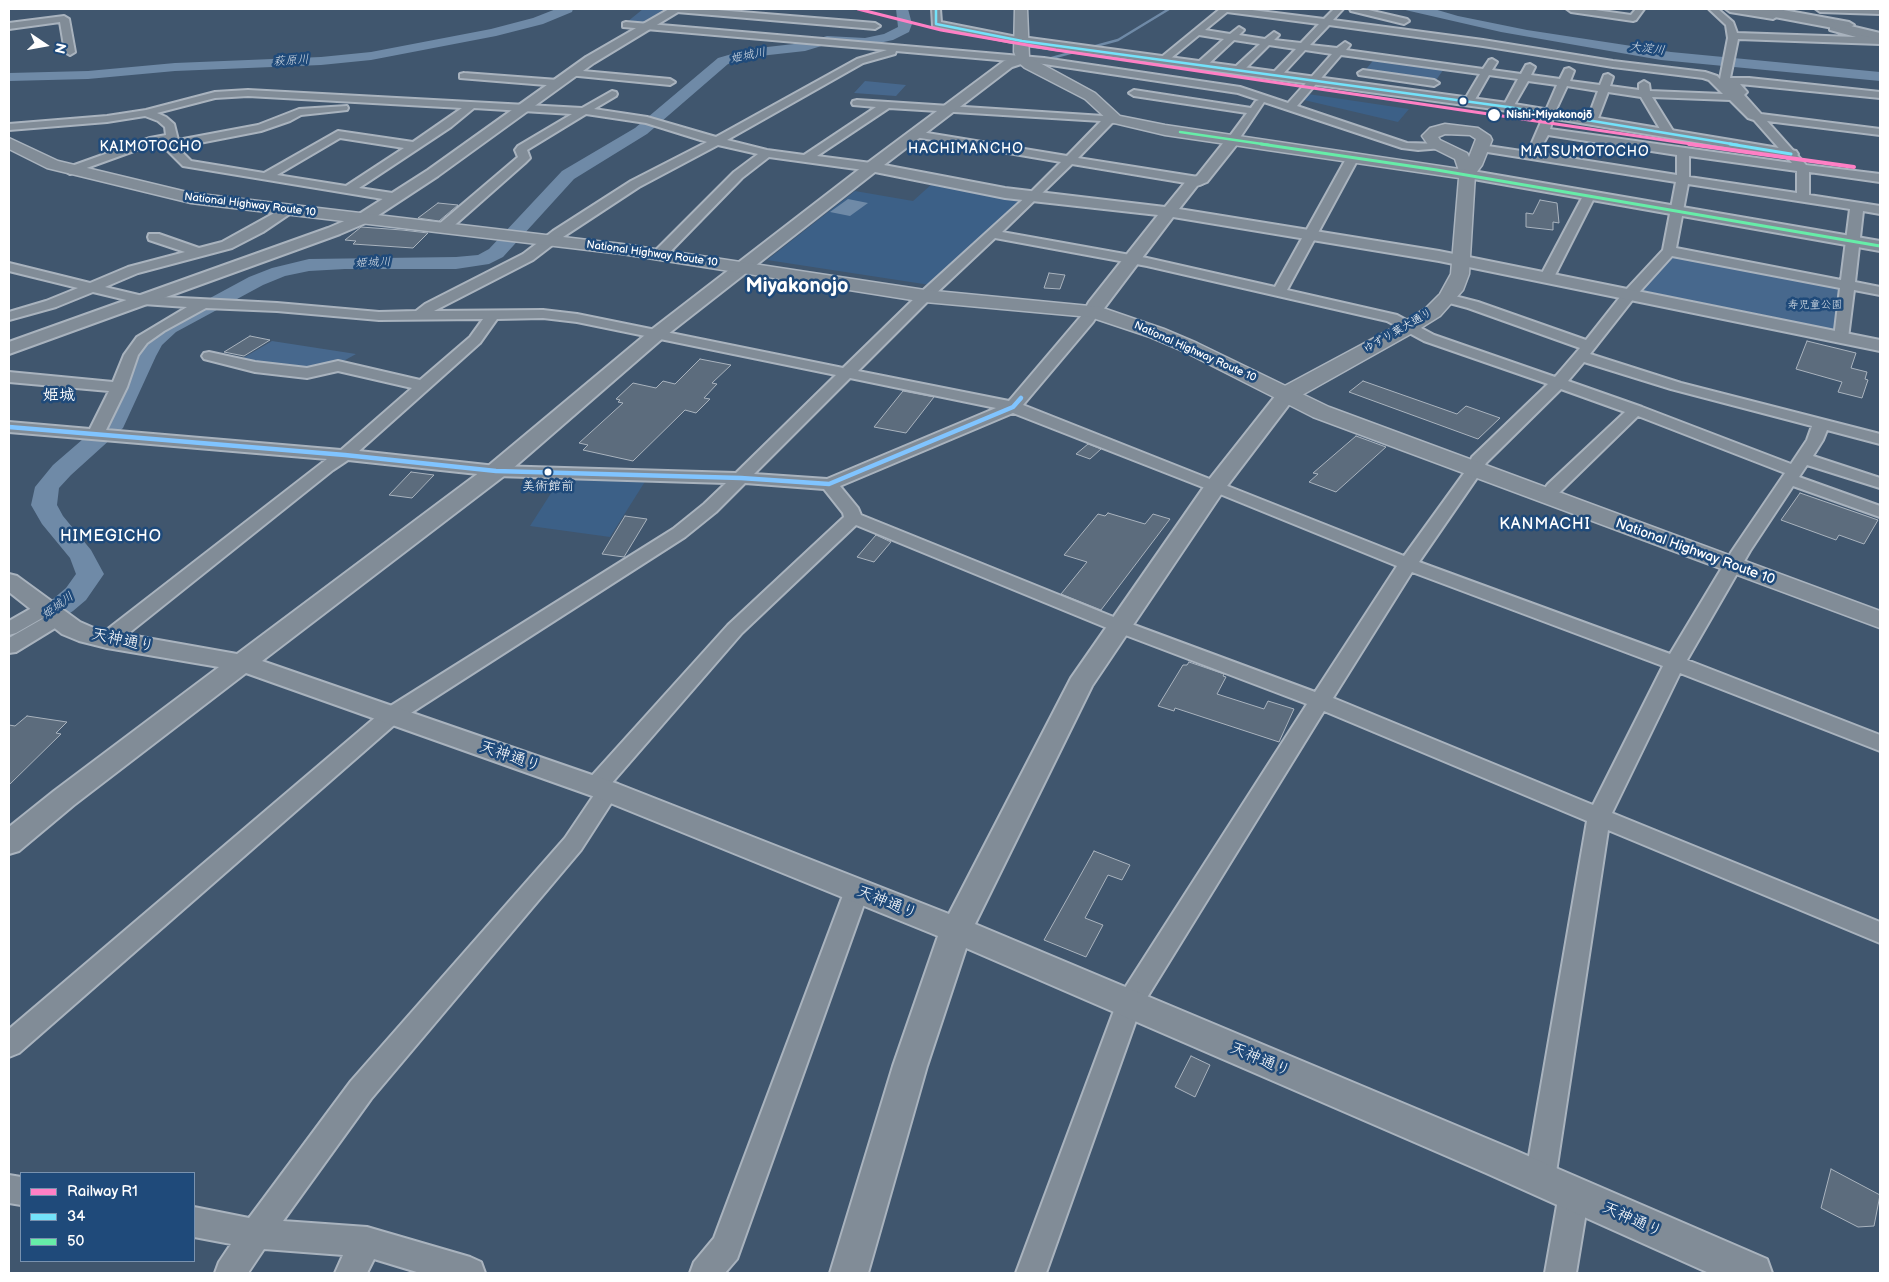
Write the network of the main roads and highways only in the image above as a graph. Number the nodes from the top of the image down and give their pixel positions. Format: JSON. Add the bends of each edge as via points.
{"nodes":[{"id":1,"x":1021,"y":9,"type":"edge"},
{"id":2,"x":10,"y":152,"type":"edge"},
{"id":3,"x":1467,"y":174,"type":"junction"},
{"id":4,"x":1287,"y":394,"type":"junction"},
{"id":5,"x":1477,"y":465,"type":"junction"},
{"id":6,"x":1735,"y":561,"type":"junction"},
{"id":7,"x":1880,"y":610,"type":"edge"},
{"id":8,"x":1880,"y":620,"type":"edge"}],
"edges":[{"from":1,"to":3,"type":"main road","via":[[1023,59],[1090,96],[1113,114],[1165,130]]},
{"from":2,"to":4,"type":"main road","name":"National Highway Route 10","via":[[70,170],[191,198],[550,239],[925,296],[1093,311],[1157,333]]},
{"from":3,"to":3,"type":"main road","via":[[1461,156],[1434,143],[1430,136],[1435,131],[1458,129],[1482,136],[1481,148]]},
{"from":3,"to":4,"type":"main road","name":"ゆずり葉大通り","via":[[1461,260],[1457,281],[1446,298],[1433,312],[1409,327]]},
{"from":4,"to":5,"type":"main road","name":"National Highway Route 10","via":[[1321,412]]},
{"from":5,"to":6,"type":"main road","name":"National Highway Route 10"},
{"from":5,"to":6,"type":"main road","name":"National Highway Route 10","via":[[1554,488]]},
{"from":6,"to":7,"type":"main road","name":"National Highway Route 10"},
{"from":6,"to":8,"type":"main road","name":"National Highway Route 10"}]}
